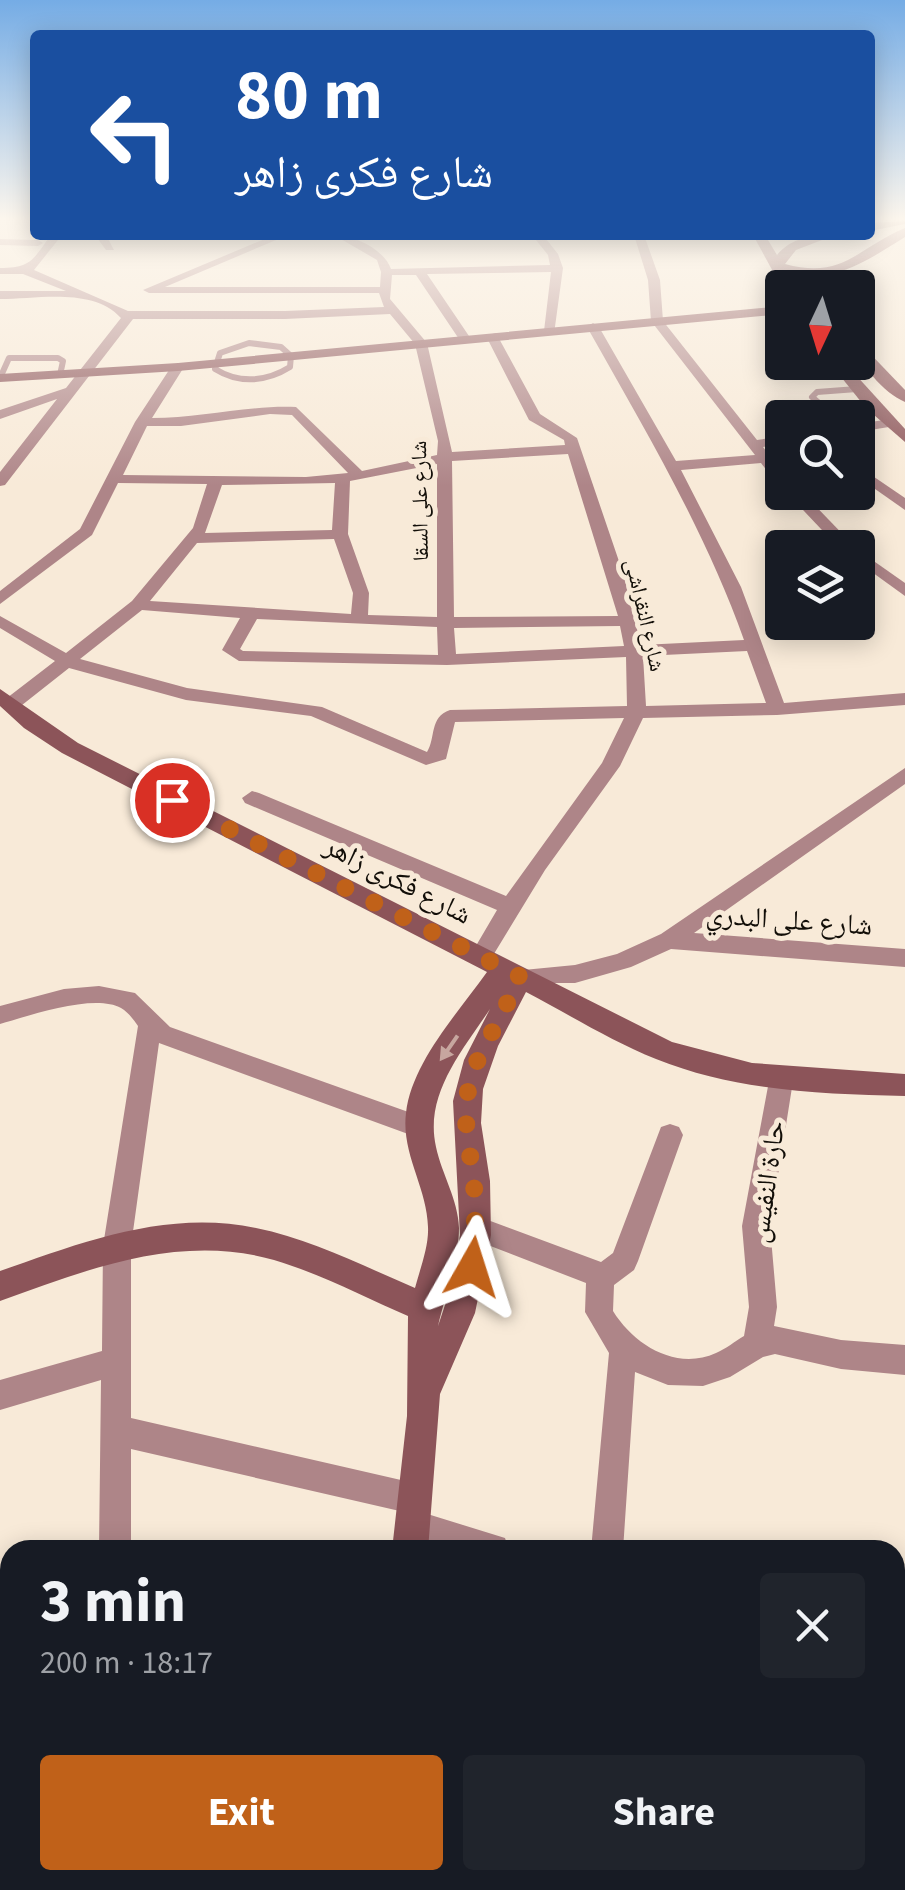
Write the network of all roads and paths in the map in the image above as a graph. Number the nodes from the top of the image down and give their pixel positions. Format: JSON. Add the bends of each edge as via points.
{"nodes":[{"id":1,"x":116,"y":309,"type":"edge"},
{"id":2,"x":128,"y":309,"type":"edge"},
{"id":3,"x":284,"y":309,"type":"edge"},
{"id":4,"x":445,"y":309,"type":"edge"},
{"id":5,"x":552,"y":309,"type":"edge"},
{"id":6,"x":656,"y":309,"type":"edge"},
{"id":7,"x":391,"y":310,"type":"joint"},
{"id":8,"x":765,"y":311,"type":"edge"},
{"id":9,"x":124,"y":313,"type":"junction"},
{"id":10,"x":285,"y":315,"type":"junction"},
{"id":11,"x":657,"y":320,"type":"junction"},
{"id":12,"x":593,"y":326,"type":"junction"},
{"id":13,"x":550,"y":331,"type":"junction"},
{"id":14,"x":492,"y":336,"type":"junction"},
{"id":15,"x":465,"y":339,"type":"junction"},
{"id":16,"x":421,"y":343,"type":"junction"},
{"id":17,"x":178,"y":367,"type":"junction"},
{"id":18,"x":875,"y":369,"type":"edge"},
{"id":19,"x":82,"y":374,"type":"junction"},
{"id":20,"x":60,"y":375,"type":"junction"},
{"id":21,"x":0,"y":378,"type":"edge"},
{"id":22,"x":850,"y":380,"type":"edge"},
{"id":23,"x":857,"y":389,"type":"junction"},
{"id":24,"x":68,"y":391,"type":"junction"},
{"id":25,"x":905,"y":398,"type":"edge"},
{"id":26,"x":815,"y":400,"type":"edge"},
{"id":27,"x":867,"y":400,"type":"edge"},
{"id":28,"x":875,"y":409,"type":"edge"},
{"id":29,"x":0,"y":415,"type":"edge"},
{"id":30,"x":142,"y":422,"type":"junction"},
{"id":31,"x":890,"y":423,"type":"junction"},
{"id":32,"x":875,"y":425,"type":"edge"},
{"id":33,"x":905,"y":437,"type":"edge"},
{"id":34,"x":765,"y":443,"type":"edge"},
{"id":35,"x":751,"y":445,"type":"junction"},
{"id":36,"x":574,"y":449,"type":"junction"},
{"id":37,"x":446,"y":458,"type":"junction"},
{"id":38,"x":763,"y":460,"type":"joint"},
{"id":39,"x":672,"y":466,"type":"junction"},
{"id":40,"x":351,"y":477,"type":"junction"},
{"id":41,"x":111,"y":479,"type":"junction"},
{"id":42,"x":216,"y":481,"type":"junction"},
{"id":43,"x":0,"y":482,"type":"edge"},
{"id":44,"x":875,"y":483,"type":"edge"},
{"id":45,"x":905,"y":505,"type":"edge"},
{"id":46,"x":811,"y":510,"type":"edge"},
{"id":47,"x":830,"y":530,"type":"edge"},
{"id":48,"x":340,"y":534,"type":"junction"},
{"id":49,"x":194,"y":538,"type":"junction"},
{"id":50,"x":875,"y":568,"type":"edge"},
{"id":51,"x":905,"y":590,"type":"edge"},
{"id":52,"x":0,"y":599,"type":"edge"},
{"id":53,"x":138,"y":605,"type":"junction"},
{"id":54,"x":251,"y":614,"type":"junction"},
{"id":55,"x":0,"y":621,"type":"edge"},
{"id":56,"x":358,"y":621,"type":"junction"},
{"id":57,"x":625,"y":621,"type":"junction"},
{"id":58,"x":448,"y":624,"type":"junction"},
{"id":59,"x":756,"y":646,"type":"junction"},
{"id":60,"x":632,"y":651,"type":"junction"},
{"id":61,"x":447,"y":660,"type":"junction"},
{"id":62,"x":70,"y":662,"type":"junction"},
{"id":63,"x":905,"y":699,"type":"edge"},
{"id":64,"x":5,"y":700,"type":"edge"},
{"id":65,"x":777,"y":709,"type":"junction"},
{"id":66,"x":636,"y":710,"type":"junction"},
{"id":67,"x":905,"y":774,"type":"edge"},
{"id":68,"x":252,"y":798,"type":"dead end"},
{"id":69,"x":510,"y":906,"type":"junction"},
{"id":70,"x":668,"y":940,"type":"junction"},
{"id":71,"x":905,"y":958,"type":"edge"},
{"id":72,"x":502,"y":967,"type":"junction"},
{"id":73,"x":0,"y":1015,"type":"edge"},
{"id":74,"x":150,"y":1024,"type":"junction"},
{"id":75,"x":781,"y":1081,"type":"junction"},
{"id":76,"x":905,"y":1085,"type":"edge"},
{"id":77,"x":420,"y":1127,"type":"junction"},
{"id":78,"x":670,"y":1135,"type":"dead end"},
{"id":79,"x":477,"y":1228,"type":"junction"},
{"id":80,"x":117,"y":1246,"type":"junction"},
{"id":81,"x":600,"y":1278,"type":"junction"},
{"id":82,"x":0,"y":1286,"type":"edge"},
{"id":83,"x":424,"y":1307,"type":"junction"},
{"id":84,"x":757,"y":1343,"type":"junction"},
{"id":85,"x":624,"y":1348,"type":"junction"},
{"id":86,"x":905,"y":1360,"type":"edge"},
{"id":87,"x":117,"y":1361,"type":"junction"},
{"id":88,"x":426,"y":1387,"type":"junction"},
{"id":89,"x":0,"y":1395,"type":"edge"},
{"id":90,"x":116,"y":1430,"type":"junction"},
{"id":91,"x":412,"y":1525,"type":"edge"},
{"id":92,"x":115,"y":1540,"type":"edge"},
{"id":93,"x":460,"y":1540,"type":"edge"},
{"id":94,"x":608,"y":1540,"type":"edge"}],
"edges":[{"from":1,"to":9,"type":"street"},
{"from":2,"to":9,"type":"street"},
{"from":3,"to":10,"type":"street"},
{"from":4,"to":15,"type":"street"},
{"from":5,"to":13,"type":"street"},
{"from":6,"to":11,"type":"street"},
{"from":7,"to":10,"type":"street"},
{"from":7,"to":16,"type":"street"},
{"from":8,"to":11,"type":"street"},
{"from":9,"to":10,"type":"street"},
{"from":9,"to":19,"type":"street","via":[[123,326]]},
{"from":11,"to":12,"type":"street"},
{"from":11,"to":35,"type":"street"},
{"from":12,"to":13,"type":"street"},
{"from":12,"to":39,"type":"street"},
{"from":13,"to":14,"type":"street"},
{"from":14,"to":15,"type":"street"},
{"from":14,"to":36,"type":"street","via":[[534,417],[567,433]]},
{"from":15,"to":16,"type":"street"},
{"from":16,"to":17,"type":"street"},
{"from":16,"to":37,"type":"street","name":"شارع على السقا"},
{"from":17,"to":19,"type":"street"},
{"from":17,"to":30,"type":"street"},
{"from":18,"to":25,"type":"street"},
{"from":19,"to":20,"type":"street"},
{"from":19,"to":24,"type":"street"},
{"from":20,"to":21,"type":"street"},
{"from":20,"to":21,"type":"lane","via":[[58,358],[16,354]]},
{"from":22,"to":23,"type":"street"},
{"from":23,"to":26,"type":"lane","via":[[817,392]]},
{"from":23,"to":27,"type":"street"},
{"from":24,"to":29,"type":"street"},
{"from":24,"to":43,"type":"street"},
{"from":28,"to":31,"type":"street"},
{"from":30,"to":40,"type":"street","via":[[296,412]]},
{"from":30,"to":41,"type":"street"},
{"from":31,"to":32,"type":"street"},
{"from":31,"to":33,"type":"street"},
{"from":34,"to":35,"type":"street"},
{"from":35,"to":38,"type":"street"},
{"from":36,"to":37,"type":"street"},
{"from":36,"to":57,"type":"street","name":"شارع النقراشى"},
{"from":37,"to":40,"type":"street"},
{"from":37,"to":58,"type":"street","name":"شارع على السقا"},
{"from":38,"to":39,"type":"street"},
{"from":39,"to":59,"type":"street"},
{"from":40,"to":42,"type":"street"},
{"from":40,"to":48,"type":"street"},
{"from":41,"to":42,"type":"street"},
{"from":41,"to":52,"type":"street","via":[[86,532]]},
{"from":42,"to":49,"type":"street"},
{"from":44,"to":45,"type":"street"},
{"from":46,"to":47,"type":"street"},
{"from":48,"to":49,"type":"street"},
{"from":48,"to":56,"type":"street","via":[[361,593]]},
{"from":49,"to":53,"type":"street"},
{"from":50,"to":51,"type":"street"},
{"from":53,"to":54,"type":"street"},
{"from":53,"to":62,"type":"street"},
{"from":54,"to":56,"type":"street"},
{"from":54,"to":61,"type":"street","via":[[231,650],[239,656]]},
{"from":55,"to":62,"type":"street"},
{"from":56,"to":58,"type":"street"},
{"from":57,"to":58,"type":"street"},
{"from":57,"to":60,"type":"street","name":"شارع النقراشى"},
{"from":58,"to":61,"type":"street","name":"شارع على السقا"},
{"from":59,"to":60,"type":"street"},
{"from":59,"to":65,"type":"street"},
{"from":60,"to":61,"type":"street"},
{"from":60,"to":66,"type":"street","name":"شارع النقراشى"},
{"from":62,"to":64,"type":"street"},
{"from":62,"to":66,"type":"street","via":[[186,694],[315,711],[426,759],[439,755],[450,716]]},
{"from":63,"to":65,"type":"street"},
{"from":64,"to":72,"type":"street","name":"شارع فكرى زاهر","via":[[70,748]]},
{"from":65,"to":66,"type":"street"},
{"from":66,"to":69,"type":"street","name":"شارع النقراشى","via":[[621,748]]},
{"from":67,"to":70,"type":"street"},
{"from":68,"to":69,"type":"street"},
{"from":69,"to":72,"type":"street","name":"شارع النقراشى"},
{"from":70,"to":71,"type":"street","name":"شارع على البدري"},
{"from":70,"to":72,"type":"street","via":[[575,974]]},
{"from":72,"to":75,"type":"street","name":"شارع فكرى زاهر","via":[[681,1057]]},
{"from":72,"to":77,"type":"street","one_way":true,"via":[[436,1067]]},
{"from":72,"to":79,"type":"street","via":[[468,1090]]},
{"from":73,"to":74,"type":"street","via":[[107,995],[133,1003]]},
{"from":74,"to":77,"type":"street"},
{"from":74,"to":80,"type":"street"},
{"from":75,"to":76,"type":"street","name":"شارع فكرى زاهر"},
{"from":75,"to":84,"type":"street","name":"حارة النفيس","via":[[756,1226],[763,1307]]},
{"from":77,"to":83,"type":"street","via":[[444,1230]]},
{"from":78,"to":81,"type":"street","via":[[624,1261]]},
{"from":79,"to":81,"type":"street"},
{"from":79,"to":88,"type":"street","via":[[462,1307]]},
{"from":80,"to":82,"type":"street"},
{"from":80,"to":83,"type":"street","via":[[185,1237],[251,1240]]},
{"from":80,"to":87,"type":"street"},
{"from":81,"to":85,"type":"street","via":[[600,1317]]},
{"from":83,"to":88,"type":"street"},
{"from":84,"to":85,"type":"street","via":[[722,1366],[697,1372],[658,1368]]},
{"from":84,"to":86,"type":"street","via":[[785,1341],[840,1355]]},
{"from":85,"to":94,"type":"street"},
{"from":87,"to":89,"type":"street"},
{"from":87,"to":90,"type":"street"},
{"from":88,"to":91,"type":"street"},
{"from":90,"to":91,"type":"street"},
{"from":90,"to":92,"type":"street"},
{"from":91,"to":93,"type":"street"}]}
